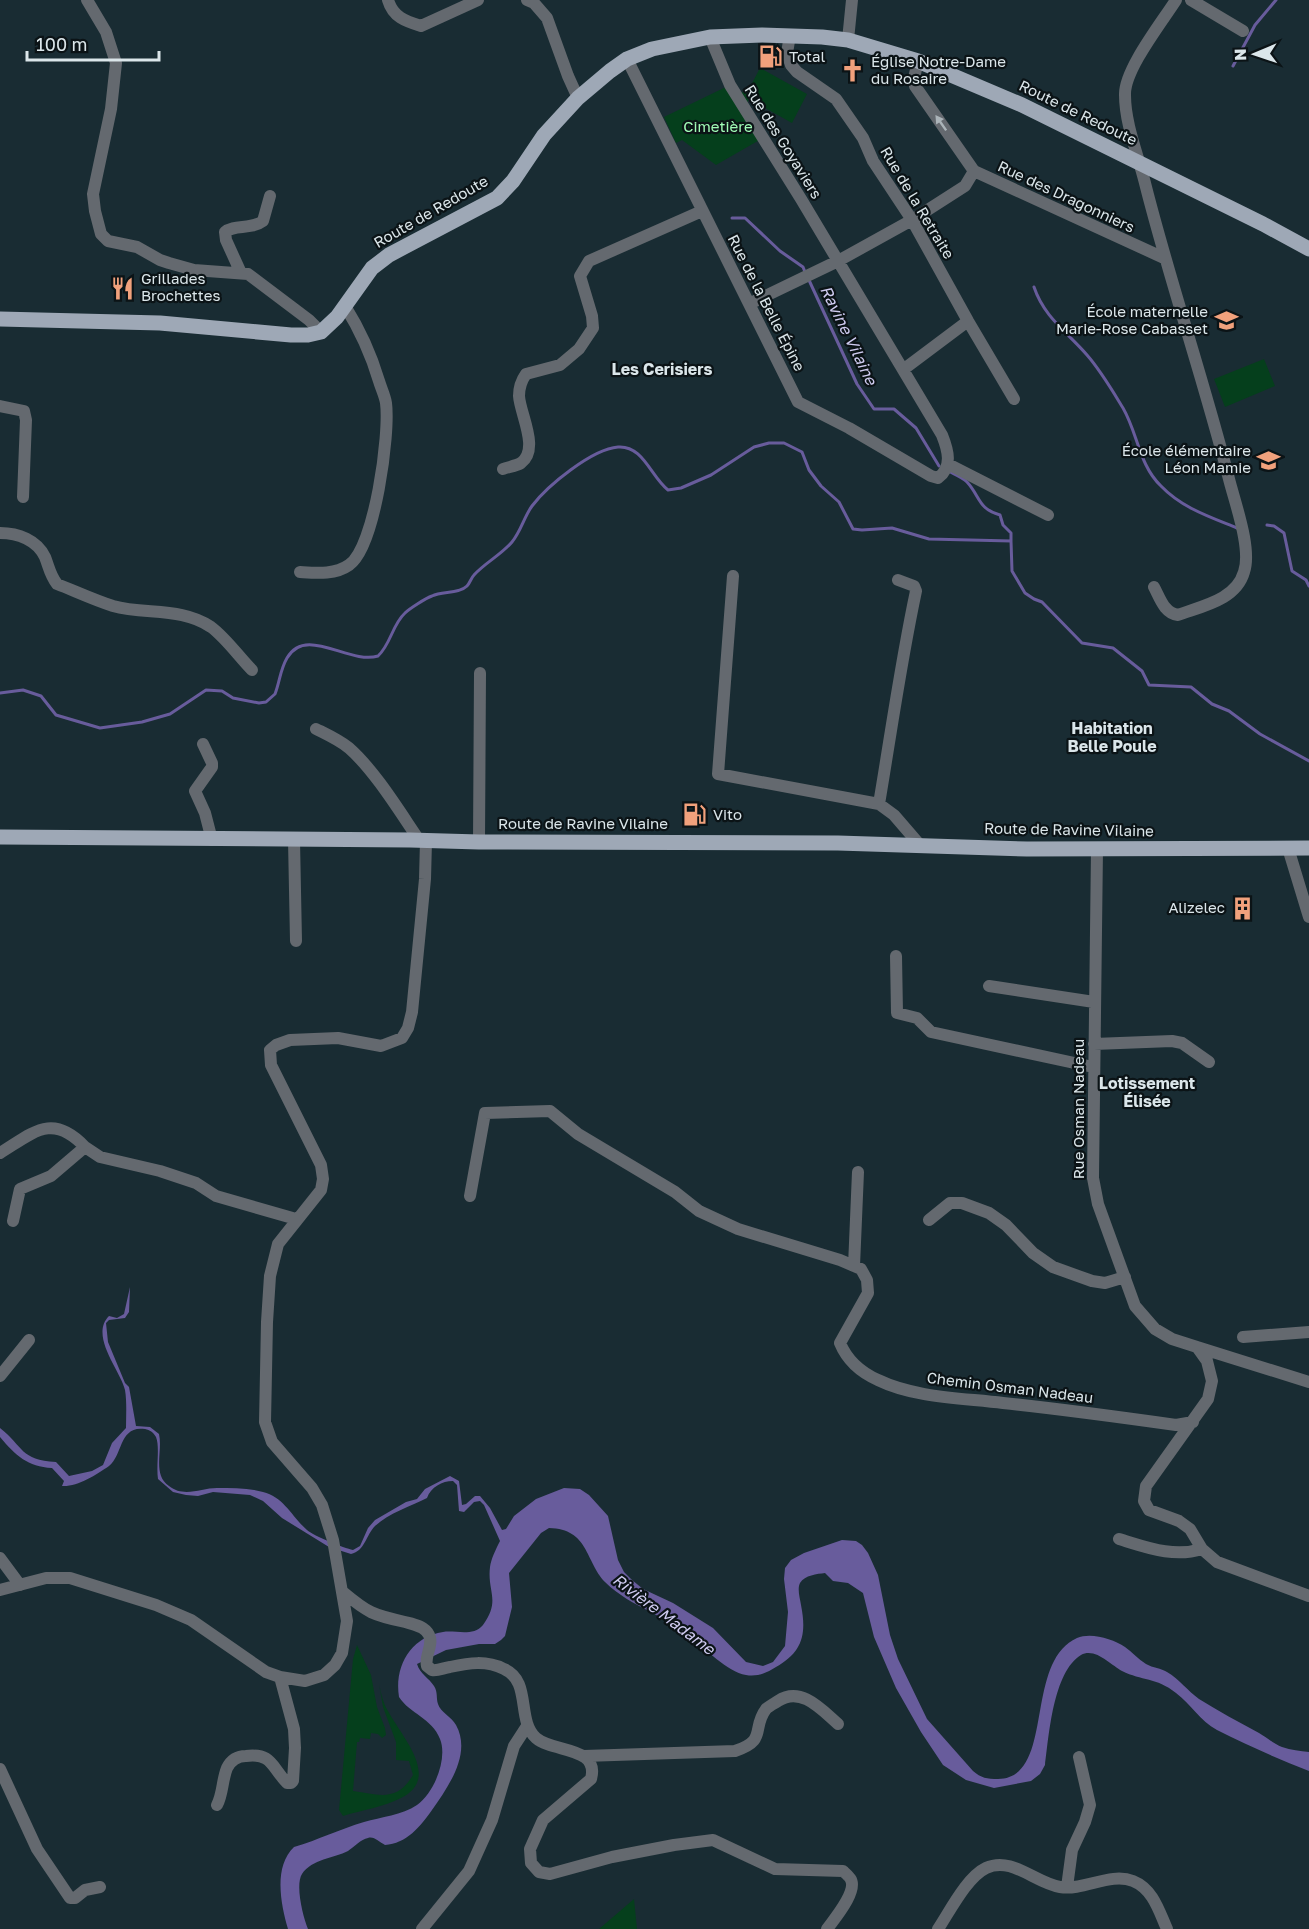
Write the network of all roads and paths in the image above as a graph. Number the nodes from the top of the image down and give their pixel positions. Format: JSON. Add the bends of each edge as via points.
{"nodes":[{"id":1,"x":87,"y":0,"type":"edge"},
{"id":2,"x":388,"y":0,"type":"edge"},
{"id":3,"x":478,"y":0,"type":"edge"},
{"id":4,"x":527,"y":0,"type":"edge"},
{"id":5,"x":852,"y":0,"type":"edge"},
{"id":6,"x":1176,"y":0,"type":"edge"},
{"id":7,"x":1191,"y":0,"type":"edge"},
{"id":8,"x":1243,"y":31,"type":"dead end"},
{"id":9,"x":790,"y":35,"type":"junction"},
{"id":10,"x":710,"y":37,"type":"junction"},
{"id":11,"x":848,"y":40,"type":"junction"},
{"id":12,"x":627,"y":59,"type":"junction"},
{"id":13,"x":918,"y":61,"type":"junction"},
{"id":14,"x":579,"y":98,"type":"junction"},
{"id":15,"x":1141,"y":165,"type":"junction"},
{"id":16,"x":974,"y":171,"type":"junction"},
{"id":17,"x":270,"y":196,"type":"dead end"},
{"id":18,"x":702,"y":211,"type":"junction"},
{"id":19,"x":912,"y":220,"type":"junction"},
{"id":20,"x":1309,"y":249,"type":"edge"},
{"id":21,"x":1164,"y":258,"type":"junction"},
{"id":22,"x":838,"y":261,"type":"junction"},
{"id":23,"x":241,"y":273,"type":"junction"},
{"id":24,"x":751,"y":303,"type":"junction"},
{"id":25,"x":345,"y":306,"type":"junction"},
{"id":26,"x":0,"y":319,"type":"edge"},
{"id":27,"x":968,"y":321,"type":"junction"},
{"id":28,"x":321,"y":332,"type":"junction"},
{"id":29,"x":904,"y":369,"type":"junction"},
{"id":30,"x":1014,"y":399,"type":"dead end"},
{"id":31,"x":0,"y":406,"type":"edge"},
{"id":32,"x":948,"y":464,"type":"junction"},
{"id":33,"x":503,"y":469,"type":"dead end"},
{"id":34,"x":23,"y":497,"type":"dead end"},
{"id":35,"x":1048,"y":515,"type":"dead end"},
{"id":36,"x":0,"y":533,"type":"edge"},
{"id":37,"x":300,"y":572,"type":"dead end"},
{"id":38,"x":734,"y":576,"type":"dead end"},
{"id":39,"x":898,"y":580,"type":"dead end"},
{"id":40,"x":1154,"y":587,"type":"dead end"},
{"id":41,"x":252,"y":670,"type":"dead end"},
{"id":42,"x":480,"y":673,"type":"dead end"},
{"id":43,"x":316,"y":729,"type":"dead end"},
{"id":44,"x":203,"y":744,"type":"dead end"},
{"id":45,"x":879,"y":804,"type":"junction"},
{"id":46,"x":0,"y":837,"type":"edge"},
{"id":47,"x":212,"y":840,"type":"junction"},
{"id":48,"x":294,"y":840,"type":"junction"},
{"id":49,"x":422,"y":841,"type":"junction"},
{"id":50,"x":480,"y":842,"type":"junction"},
{"id":51,"x":919,"y":844,"type":"junction"},
{"id":52,"x":1288,"y":848,"type":"junction"},
{"id":53,"x":1309,"y":848,"type":"edge"},
{"id":54,"x":1097,"y":849,"type":"junction"},
{"id":55,"x":1309,"y":917,"type":"edge"},
{"id":56,"x":296,"y":941,"type":"dead end"},
{"id":57,"x":897,"y":956,"type":"dead end"},
{"id":58,"x":989,"y":986,"type":"dead end"},
{"id":59,"x":1094,"y":1002,"type":"junction"},
{"id":60,"x":1094,"y":1044,"type":"junction"},
{"id":61,"x":1209,"y":1062,"type":"dead end"},
{"id":62,"x":1093,"y":1067,"type":"junction"},
{"id":63,"x":85,"y":1147,"type":"junction"},
{"id":64,"x":0,"y":1153,"type":"edge"},
{"id":65,"x":858,"y":1172,"type":"dead end"},
{"id":66,"x":470,"y":1196,"type":"dead end"},
{"id":67,"x":297,"y":1220,"type":"junction"},
{"id":68,"x":929,"y":1220,"type":"dead end"},
{"id":69,"x":13,"y":1221,"type":"dead end"},
{"id":70,"x":854,"y":1266,"type":"junction"},
{"id":71,"x":1125,"y":1277,"type":"junction"},
{"id":72,"x":1309,"y":1332,"type":"edge"},
{"id":73,"x":1243,"y":1337,"type":"dead end"},
{"id":74,"x":29,"y":1340,"type":"dead end"},
{"id":75,"x":1197,"y":1347,"type":"junction"},
{"id":76,"x":0,"y":1376,"type":"edge"},
{"id":77,"x":1309,"y":1382,"type":"edge"},
{"id":78,"x":1194,"y":1422,"type":"junction"},
{"id":79,"x":1119,"y":1539,"type":"dead end"},
{"id":80,"x":1202,"y":1549,"type":"junction"},
{"id":81,"x":0,"y":1558,"type":"edge"},
{"id":82,"x":20,"y":1585,"type":"junction"},
{"id":83,"x":0,"y":1590,"type":"edge"},
{"id":84,"x":343,"y":1592,"type":"junction"},
{"id":85,"x":1309,"y":1596,"type":"edge"},
{"id":86,"x":280,"y":1677,"type":"junction"},
{"id":87,"x":838,"y":1724,"type":"dead end"},
{"id":88,"x":527,"y":1726,"type":"junction"},
{"id":89,"x":584,"y":1756,"type":"junction"},
{"id":90,"x":1080,"y":1757,"type":"dead end"},
{"id":91,"x":0,"y":1769,"type":"edge"},
{"id":92,"x":217,"y":1805,"type":"dead end"},
{"id":93,"x":100,"y":1887,"type":"dead end"},
{"id":94,"x":1067,"y":1887,"type":"junction"},
{"id":95,"x":422,"y":1929,"type":"edge"},
{"id":96,"x":827,"y":1929,"type":"edge"},
{"id":97,"x":938,"y":1929,"type":"edge"},
{"id":98,"x":1167,"y":1929,"type":"edge"}],
"edges":[{"from":1,"to":23,"type":"street","via":[[106,32],[116,63],[111,109],[93,194],[101,234],[108,241],[124,242],[160,260],[194,270]]},
{"from":2,"to":3,"type":"street","via":[[400,19],[421,26]]},
{"from":4,"to":14,"type":"street","via":[[547,18]]},
{"from":5,"to":11,"type":"street"},
{"from":6,"to":15,"type":"street","via":[[1128,76],[1128,119]]},
{"from":7,"to":8,"type":"street"},
{"from":9,"to":10,"type":"main road","name":"Route de Redoute"},
{"from":9,"to":11,"type":"main road","name":"Route de Redoute"},
{"from":9,"to":19,"type":"street","name":"Rue de la Retraite","via":[[787,53],[791,65],[836,99]]},
{"from":10,"to":12,"type":"main road","name":"Route de Redoute","via":[[652,49]]},
{"from":10,"to":22,"type":"street","name":"Rue des Goyaviers","via":[[730,85]]},
{"from":11,"to":13,"type":"main road","name":"Route de Redoute"},
{"from":12,"to":14,"type":"main road","name":"Route de Redoute"},
{"from":12,"to":18,"type":"street","name":"Rue de la Belle Épine"},
{"from":13,"to":15,"type":"main road","name":"Route de Redoute","via":[[1022,105]]},
{"from":16,"to":13,"type":"street","one_way":true,"via":[[915,86]]},
{"from":14,"to":25,"type":"main road","name":"Route de Redoute","via":[[544,135],[513,181],[496,198],[389,255],[372,268]]},
{"from":15,"to":20,"type":"main road","name":"Route de Redoute"},
{"from":15,"to":21,"type":"street"},
{"from":16,"to":19,"type":"street","name":"Rue des Dragonniers","via":[[964,186]]},
{"from":16,"to":21,"type":"street","name":"Rue des Dragonniers"},
{"from":17,"to":23,"type":"street","via":[[263,221],[225,232]]},
{"from":18,"to":24,"type":"street","name":"Rue de la Belle Épine"},
{"from":18,"to":33,"type":"street","via":[[589,261],[580,276],[592,328],[579,349],[560,365],[526,374],[520,383],[519,397],[529,434],[528,452],[522,463]]},
{"from":19,"to":22,"type":"street","name":"Rue des Dragonniers"},
{"from":19,"to":27,"type":"street","name":"Rue de la Retraite"},
{"from":21,"to":40,"type":"street","via":[[1223,454],[1246,551],[1245,572],[1222,599],[1172,614]]},
{"from":22,"to":24,"type":"street","name":"Rue des Dragonniers"},
{"from":22,"to":29,"type":"street","name":"Rue des Goyaviers"},
{"from":23,"to":28,"type":"street","via":[[254,278]]},
{"from":24,"to":32,"type":"street","name":"Rue de la Belle Épine","via":[[798,402],[931,476],[938,478]]},
{"from":25,"to":28,"type":"main road","name":"Route de Redoute"},
{"from":25,"to":37,"type":"street","via":[[361,332],[386,403],[379,491],[365,543],[350,565],[325,573]]},
{"from":26,"to":28,"type":"main road","via":[[160,323],[291,335]]},
{"from":27,"to":29,"type":"street"},
{"from":27,"to":30,"type":"street","name":"Rue de la Retraite"},
{"from":29,"to":32,"type":"street","name":"Rue des Goyaviers","via":[[942,435],[948,449]]},
{"from":31,"to":34,"type":"street","via":[[24,411]]},
{"from":32,"to":35,"type":"street"},
{"from":36,"to":41,"type":"street","via":[[14,533],[36,544],[57,584],[113,606],[202,622]]},
{"from":38,"to":45,"type":"street","via":[[718,774]]},
{"from":39,"to":45,"type":"street","via":[[914,586],[916,591]]},
{"from":42,"to":50,"type":"street"},
{"from":43,"to":49,"type":"street","via":[[350,749]]},
{"from":44,"to":47,"type":"street","via":[[212,767],[195,791]]},
{"from":45,"to":51,"type":"street"},
{"from":46,"to":47,"type":"main road","name":"Route de Ravine Vilaine"},
{"from":47,"to":48,"type":"main road","name":"Route de Ravine Vilaine"},
{"from":48,"to":49,"type":"main road","name":"Route de Ravine Vilaine"},
{"from":48,"to":56,"type":"street"},
{"from":49,"to":50,"type":"main road","name":"Route de Ravine Vilaine"},
{"from":49,"to":67,"type":"street","via":[[425,879],[412,1012],[402,1038],[381,1046],[338,1038],[290,1040],[270,1050],[272,1065],[321,1165],[321,1190]]},
{"from":50,"to":51,"type":"main road","name":"Route de Ravine Vilaine"},
{"from":51,"to":54,"type":"main road","name":"Route de Ravine Vilaine"},
{"from":52,"to":53,"type":"main road","name":"Route de Ravine Vilaine"},
{"from":52,"to":54,"type":"main road","name":"Route de Ravine Vilaine"},
{"from":52,"to":55,"type":"street"},
{"from":54,"to":59,"type":"street","name":"Rue Osman Nadeau"},
{"from":57,"to":62,"type":"street","via":[[897,1013],[917,1018],[931,1032]]},
{"from":58,"to":59,"type":"street"},
{"from":59,"to":60,"type":"street","name":"Rue Osman Nadeau"},
{"from":60,"to":61,"type":"street","via":[[1172,1041]]},
{"from":60,"to":62,"type":"street","name":"Rue Osman Nadeau"},
{"from":62,"to":71,"type":"street","name":"Rue Osman Nadeau","via":[[1093,1178],[1098,1204]]},
{"from":63,"to":64,"type":"street","via":[[69,1132],[52,1128],[35,1132]]},
{"from":63,"to":67,"type":"street","via":[[100,1157],[160,1171],[196,1183],[216,1196]]},
{"from":63,"to":69,"type":"street","via":[[51,1176],[20,1189]]},
{"from":65,"to":70,"type":"street"},
{"from":66,"to":70,"type":"street","via":[[485,1113],[550,1111],[578,1134],[675,1192],[699,1211],[738,1229]]},
{"from":67,"to":84,"type":"street","via":[[278,1244],[270,1276],[265,1422],[272,1442],[322,1505]]},
{"from":68,"to":71,"type":"street","via":[[950,1203],[962,1203],[989,1213],[1053,1267],[1092,1281]]},
{"from":70,"to":78,"type":"street","name":"Chemin Osman Nadeau","via":[[861,1269],[867,1280],[868,1293],[840,1343],[845,1356],[880,1381],[930,1395],[1176,1425]]},
{"from":71,"to":75,"type":"street","name":"Rue Osman Nadeau","via":[[1135,1306],[1155,1329]]},
{"from":72,"to":73,"type":"street"},
{"from":74,"to":76,"type":"street"},
{"from":75,"to":77,"type":"street","name":"Rue Osman Nadeau"},
{"from":75,"to":78,"type":"street","via":[[1207,1361],[1212,1381],[1209,1399]]},
{"from":78,"to":80,"type":"street","via":[[1146,1486],[1144,1501],[1149,1510],[1191,1529]]},
{"from":79,"to":80,"type":"street","via":[[1169,1553]]},
{"from":80,"to":85,"type":"street","via":[[1217,1562]]},
{"from":81,"to":82,"type":"street"},
{"from":82,"to":83,"type":"street"},
{"from":82,"to":86,"type":"street","via":[[46,1578],[70,1578],[156,1605],[191,1620],[266,1672]]},
{"from":84,"to":86,"type":"street","via":[[347,1621],[342,1653],[335,1665],[324,1675],[305,1681]]},
{"from":84,"to":88,"type":"street","via":[[377,1616],[426,1630],[430,1644],[425,1659],[432,1670],[478,1662],[508,1670],[518,1681]]},
{"from":86,"to":92,"type":"street","via":[[294,1729],[293,1781],[287,1783],[264,1756],[240,1756],[227,1767]]},
{"from":87,"to":89,"type":"street","via":[[818,1706],[791,1695],[767,1708],[758,1736],[746,1748]]},
{"from":88,"to":89,"type":"street","via":[[534,1737],[546,1744]]},
{"from":88,"to":95,"type":"street","via":[[514,1746],[492,1820],[469,1871]]},
{"from":89,"to":96,"type":"street","via":[[594,1770],[591,1779],[543,1820],[535,1835],[531,1863],[539,1872],[550,1874],[612,1857],[713,1840],[775,1869],[843,1871],[853,1885]]},
{"from":90,"to":94,"type":"street","via":[[1090,1805],[1072,1850]]},
{"from":91,"to":93,"type":"street","via":[[37,1848],[70,1898]]},
{"from":94,"to":97,"type":"street","via":[[1006,1865],[988,1867],[976,1875]]},
{"from":94,"to":98,"type":"street","via":[[1132,1881],[1148,1892]]}]}
